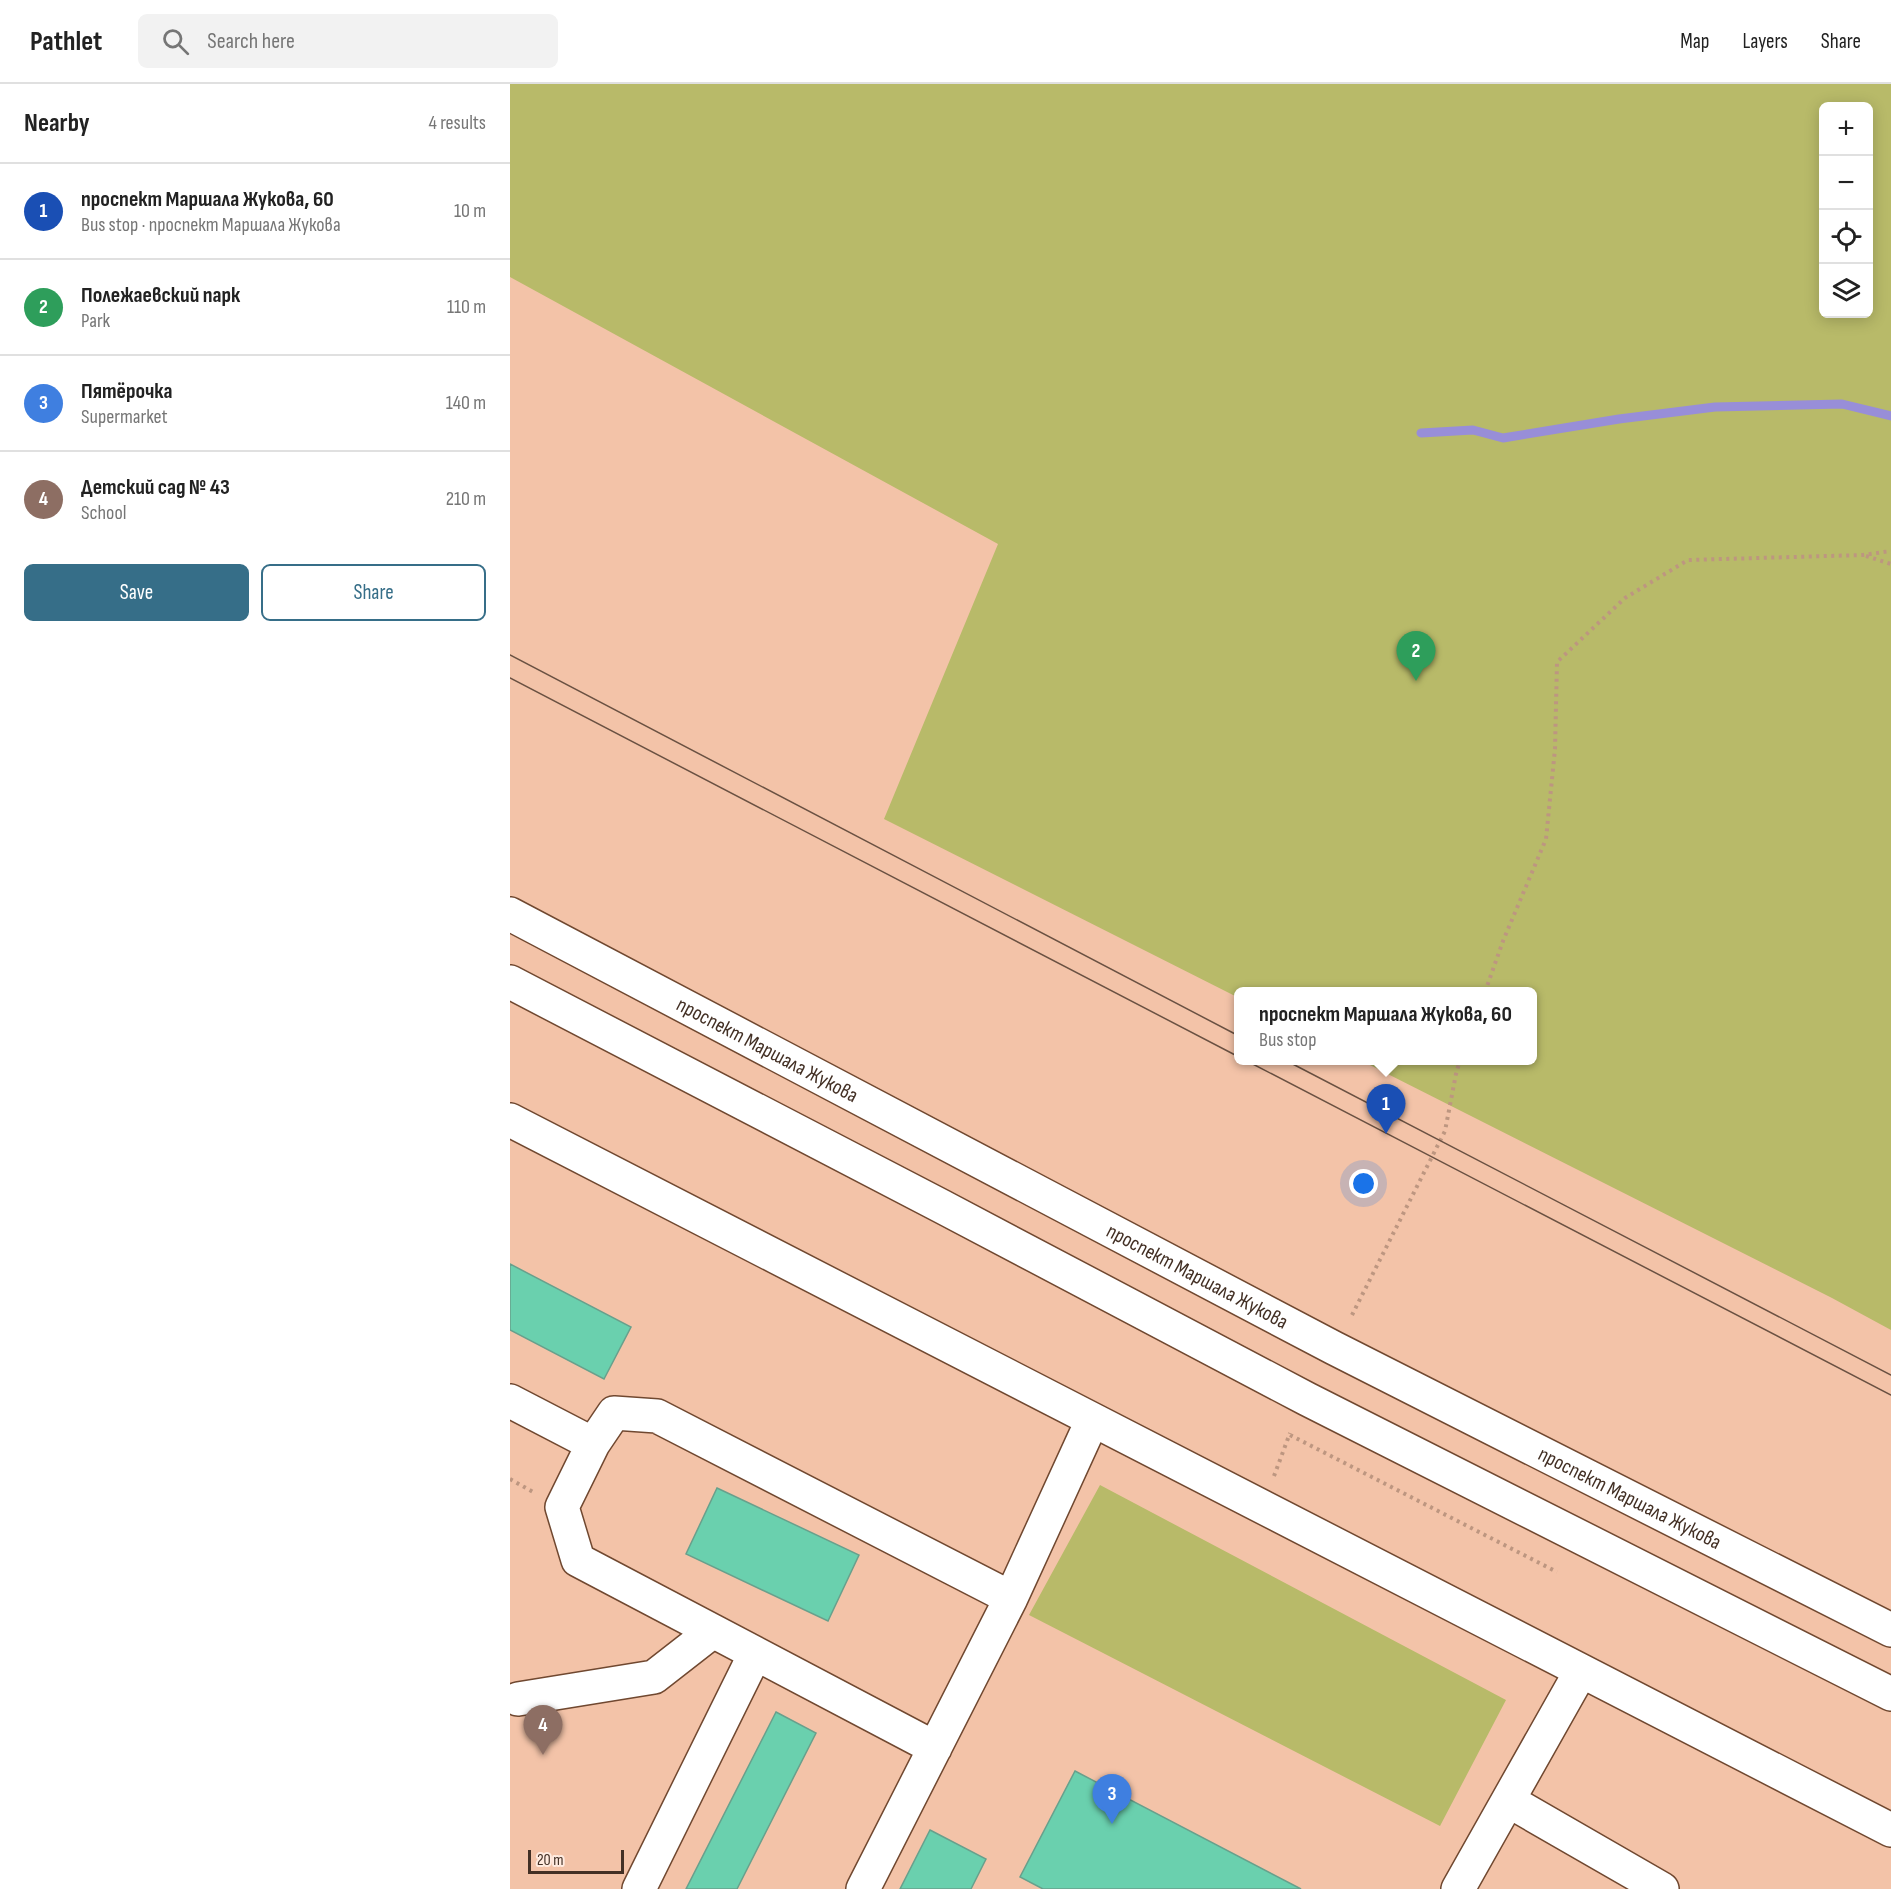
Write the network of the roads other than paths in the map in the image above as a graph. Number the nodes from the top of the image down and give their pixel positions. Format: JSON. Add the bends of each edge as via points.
{"nodes":[{"id":1,"x":510,"y":914,"type":"edge"},
{"id":2,"x":510,"y":982,"type":"edge"},
{"id":3,"x":510,"y":1120,"type":"edge"},
{"id":4,"x":510,"y":1401,"type":"edge"},
{"id":5,"x":1092,"y":1420,"type":"junction"},
{"id":6,"x":593,"y":1444,"type":"junction"},
{"id":7,"x":1011,"y":1598,"type":"junction"},
{"id":8,"x":1891,"y":1630,"type":"edge"},
{"id":9,"x":712,"y":1631,"type":"junction"},
{"id":10,"x":755,"y":1654,"type":"junction"},
{"id":11,"x":1581,"y":1671,"type":"junction"},
{"id":12,"x":1891,"y":1694,"type":"edge"},
{"id":13,"x":518,"y":1699,"type":"dead end"},
{"id":14,"x":935,"y":1748,"type":"junction"},
{"id":15,"x":1509,"y":1801,"type":"junction"},
{"id":16,"x":1891,"y":1830,"type":"edge"},
{"id":17,"x":639,"y":1889,"type":"edge"},
{"id":18,"x":863,"y":1889,"type":"edge"},
{"id":19,"x":1458,"y":1889,"type":"edge"},
{"id":20,"x":1662,"y":1889,"type":"edge"}],
"edges":[{"from":1,"to":8,"type":"main road","name":"проспект Маршала Жукова","via":[[1334,1348]]},
{"from":2,"to":12,"type":"main road","via":[[1307,1399]]},
{"from":3,"to":5,"type":"main road"},
{"from":4,"to":6,"type":"main road"},
{"from":5,"to":7,"type":"main road"},
{"from":5,"to":11,"type":"main road"},
{"from":6,"to":7,"type":"main road","via":[[614,1413],[657,1416]]},
{"from":6,"to":9,"type":"main road","via":[[562,1507],[578,1560]]},
{"from":7,"to":14,"type":"main road"},
{"from":9,"to":10,"type":"main road"},
{"from":9,"to":13,"type":"main road","via":[[654,1677]]},
{"from":10,"to":14,"type":"main road"},
{"from":10,"to":17,"type":"main road"},
{"from":11,"to":15,"type":"main road"},
{"from":11,"to":16,"type":"main road"},
{"from":14,"to":18,"type":"main road"},
{"from":15,"to":19,"type":"main road"},
{"from":15,"to":20,"type":"main road"}]}
